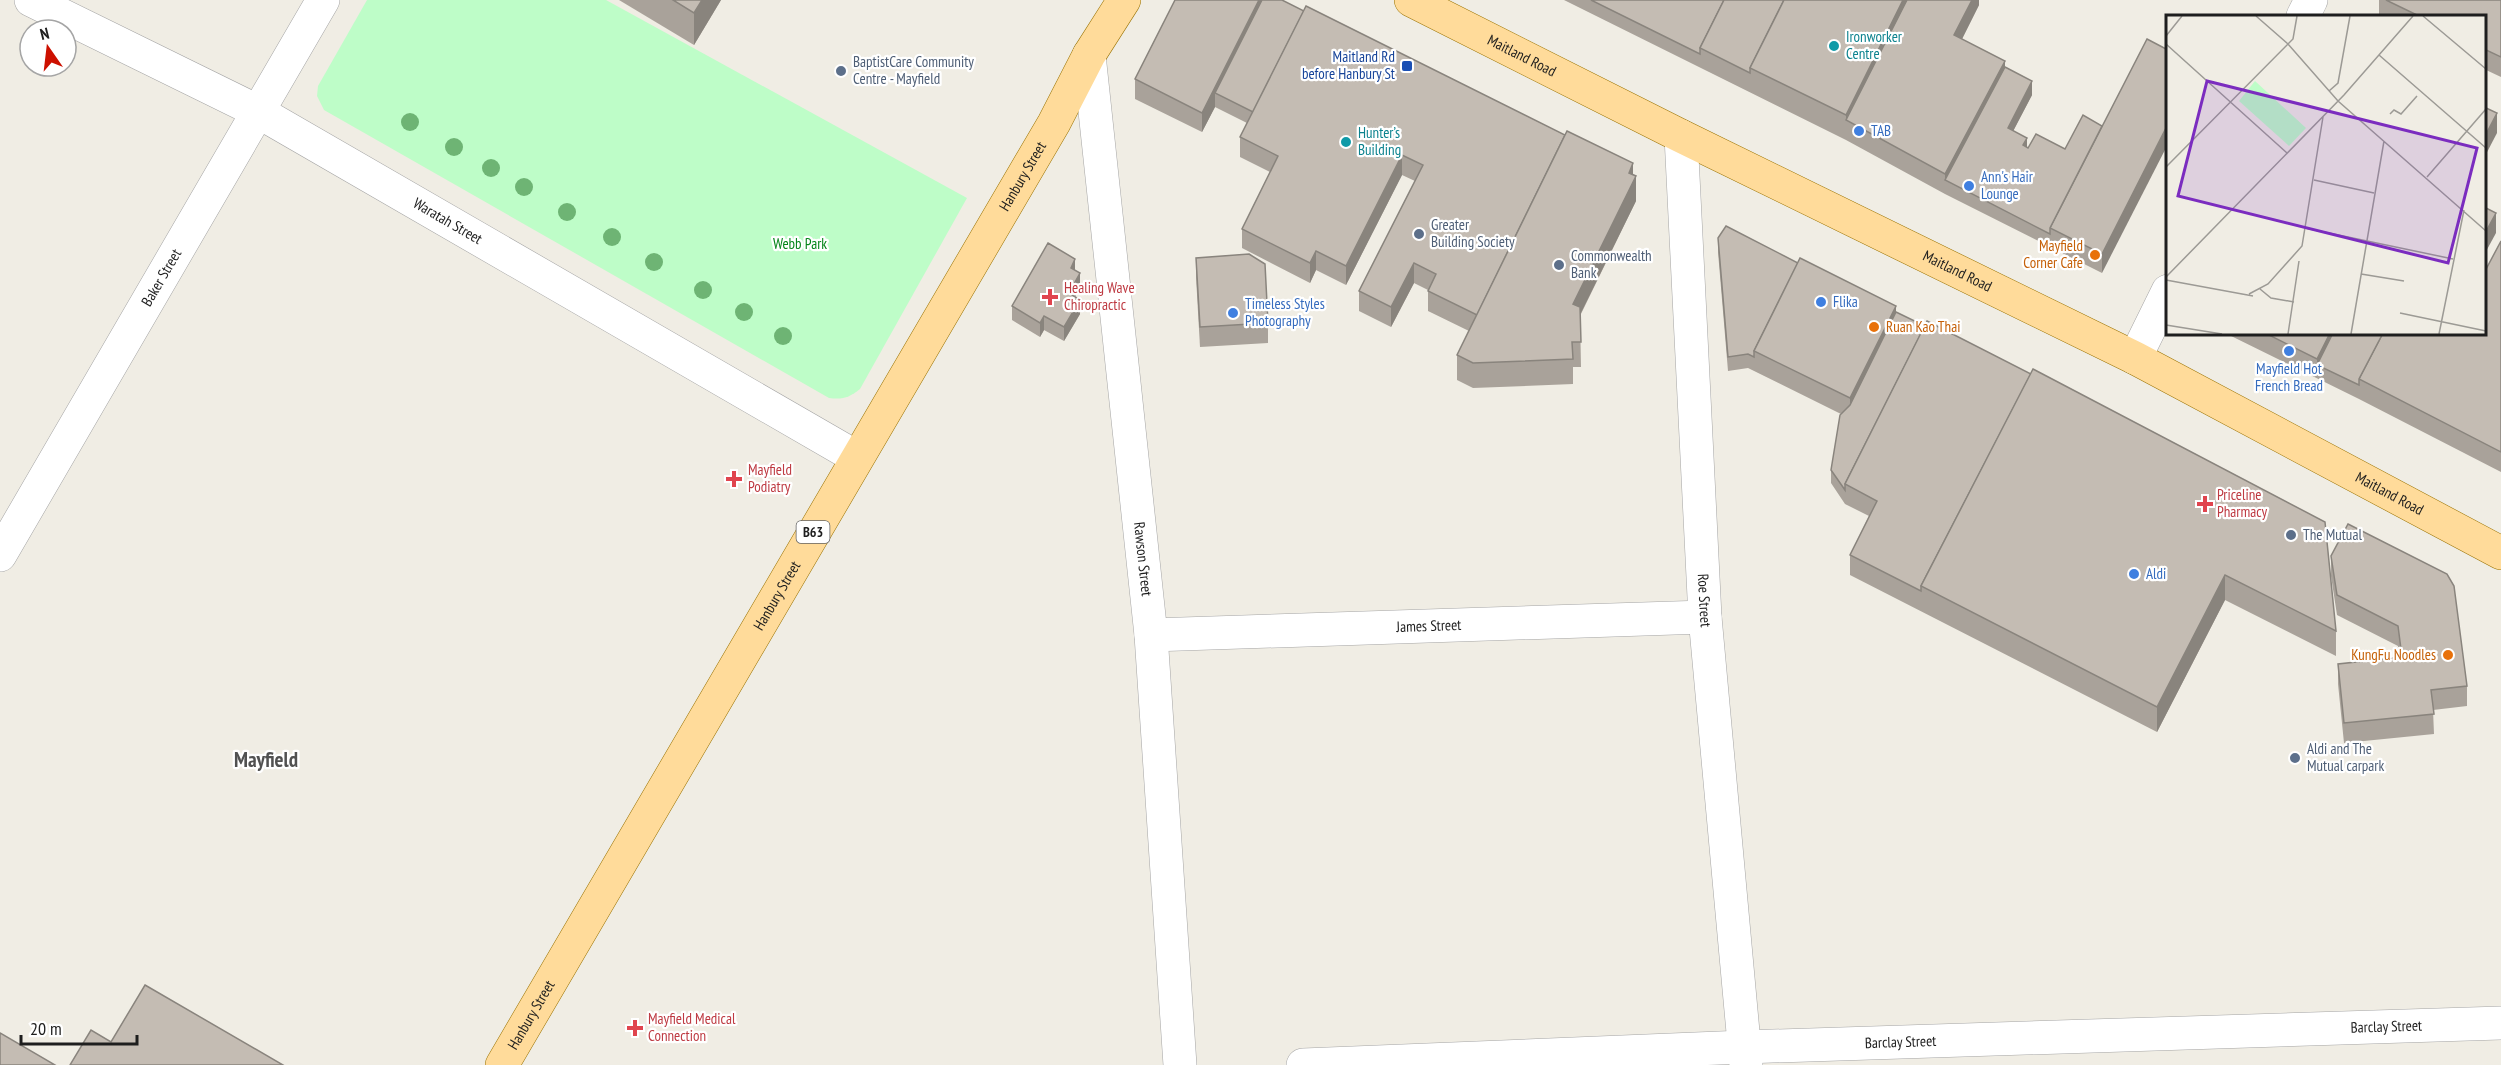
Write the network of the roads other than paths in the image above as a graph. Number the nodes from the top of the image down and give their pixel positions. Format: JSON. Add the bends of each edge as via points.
{"nodes":[{"id":1,"x":31,"y":0,"type":"edge"},
{"id":2,"x":322,"y":0,"type":"edge"},
{"id":3,"x":1124,"y":0,"type":"edge"},
{"id":4,"x":1411,"y":0,"type":"edge"},
{"id":5,"x":2311,"y":0,"type":"edge"},
{"id":6,"x":2304,"y":15,"type":"edge"},
{"id":7,"x":1089,"y":56,"type":"junction"},
{"id":8,"x":257,"y":111,"type":"junction"},
{"id":9,"x":1681,"y":136,"type":"junction"},
{"id":10,"x":2166,"y":295,"type":"edge"},
{"id":11,"x":2135,"y":358,"type":"junction"},
{"id":12,"x":856,"y":457,"type":"junction"},
{"id":13,"x":2501,"y":553,"type":"edge"},
{"id":14,"x":0,"y":555,"type":"edge"},
{"id":15,"x":1705,"y":616,"type":"junction"},
{"id":16,"x":1151,"y":635,"type":"junction"},
{"id":17,"x":2501,"y":1023,"type":"edge"},
{"id":18,"x":1745,"y":1056,"type":"edge"},
{"id":19,"x":502,"y":1065,"type":"edge"},
{"id":20,"x":1180,"y":1065,"type":"edge"},
{"id":21,"x":1303,"y":1065,"type":"edge"}],
"edges":[{"from":1,"to":8,"type":"street","name":"Waratah Street"},
{"from":2,"to":8,"type":"street","name":"Baker Street"},
{"from":3,"to":7,"type":"main road","name":"Hanbury Street","number":"B63"},
{"from":4,"to":9,"type":"main road","name":"Maitland Road"},
{"from":5,"to":6,"type":"street"},
{"from":7,"to":12,"type":"main road","name":"Hanbury Street","number":"B63","via":[[1054,123]]},
{"from":7,"to":16,"type":"street","name":"Rawson Street"},
{"from":8,"to":12,"type":"street","name":"Waratah Street"},
{"from":8,"to":14,"type":"street","name":"Baker Street"},
{"from":9,"to":11,"type":"main road","name":"Maitland Road"},
{"from":9,"to":15,"type":"street","name":"Roe Street"},
{"from":10,"to":11,"type":"street"},
{"from":11,"to":13,"type":"main road","name":"Maitland Road"},
{"from":12,"to":19,"type":"main road","name":"Hanbury Street","number":"B63"},
{"from":15,"to":16,"type":"street","name":"James Street"},
{"from":15,"to":18,"type":"street","name":"Roe Street"},
{"from":16,"to":20,"type":"street","name":"Rawson Street"},
{"from":17,"to":18,"type":"street","name":"Barclay Street"},
{"from":18,"to":21,"type":"street","name":"Barclay Street"}]}
